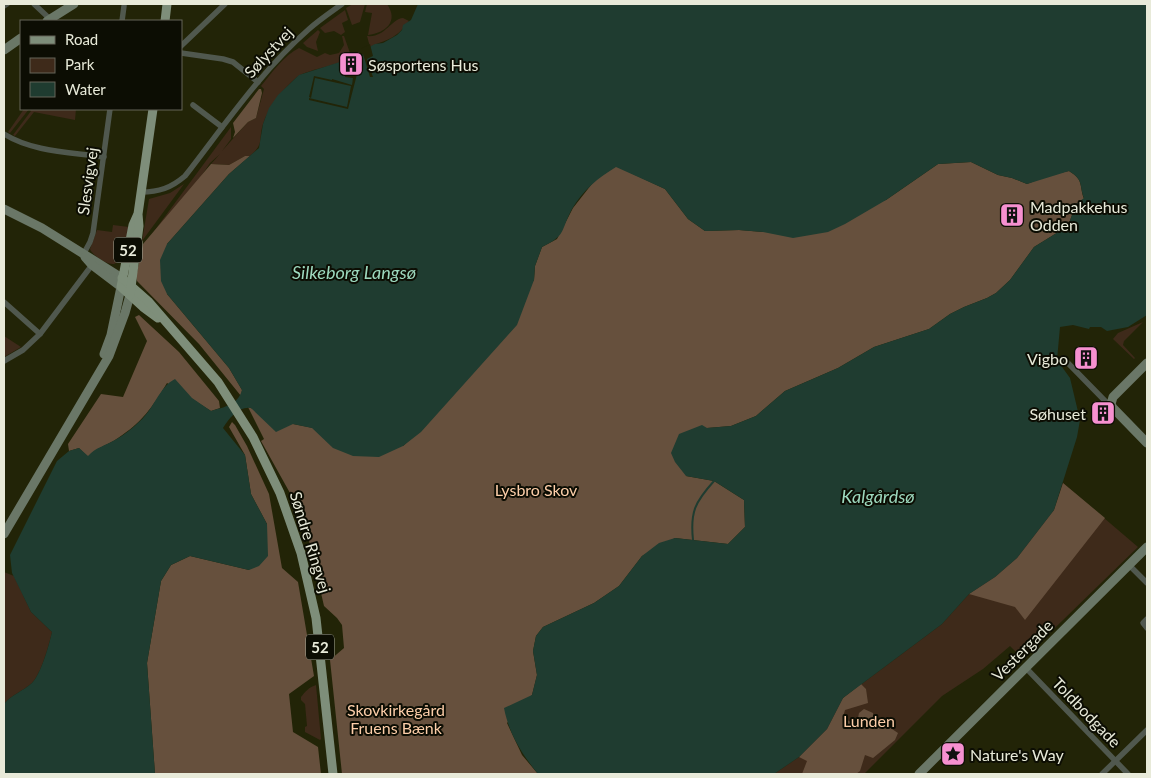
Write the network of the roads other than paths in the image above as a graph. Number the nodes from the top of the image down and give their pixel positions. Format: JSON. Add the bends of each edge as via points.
{"nodes":[{"id":1,"x":7,"y":4,"type":"edge"},
{"id":2,"x":34,"y":4,"type":"edge"},
{"id":3,"x":74,"y":4,"type":"edge"},
{"id":4,"x":167,"y":4,"type":"edge"},
{"id":5,"x":225,"y":4,"type":"edge"},
{"id":6,"x":342,"y":4,"type":"edge"},
{"id":7,"x":4,"y":6,"type":"edge"},
{"id":8,"x":124,"y":6,"type":"dead end"},
{"id":9,"x":49,"y":20,"type":"edge"},
{"id":10,"x":122,"y":20,"type":"edge"},
{"id":11,"x":165,"y":20,"type":"edge"},
{"id":12,"x":20,"y":39,"type":"edge"},
{"id":13,"x":182,"y":45,"type":"edge"},
{"id":14,"x":4,"y":50,"type":"edge"},
{"id":15,"x":182,"y":53,"type":"edge"},
{"id":16,"x":258,"y":82,"type":"junction"},
{"id":17,"x":193,"y":105,"type":"dead end"},
{"id":18,"x":110,"y":110,"type":"edge"},
{"id":19,"x":153,"y":110,"type":"edge"},
{"id":20,"x":222,"y":127,"type":"junction"},
{"id":21,"x":4,"y":134,"type":"edge"},
{"id":22,"x":104,"y":157,"type":"junction"},
{"id":23,"x":142,"y":192,"type":"junction"},
{"id":24,"x":4,"y":209,"type":"edge"},
{"id":25,"x":138,"y":214,"type":"junction"},
{"id":26,"x":83,"y":255,"type":"junction"},
{"id":27,"x":92,"y":265,"type":"junction"},
{"id":28,"x":126,"y":286,"type":"junction"},
{"id":29,"x":4,"y":302,"type":"edge"},
{"id":30,"x":40,"y":334,"type":"junction"},
{"id":31,"x":1065,"y":360,"type":"dead end"},
{"id":32,"x":4,"y":361,"type":"edge"},
{"id":33,"x":1147,"y":363,"type":"edge"},
{"id":34,"x":92,"y":384,"type":"junction"},
{"id":35,"x":1113,"y":408,"type":"junction"},
{"id":36,"x":1147,"y":443,"type":"edge"},
{"id":37,"x":4,"y":534,"type":"edge"},
{"id":38,"x":1147,"y":547,"type":"edge"},
{"id":39,"x":1129,"y":565,"type":"junction"},
{"id":40,"x":1147,"y":583,"type":"edge"},
{"id":41,"x":1147,"y":619,"type":"edge"},
{"id":42,"x":1147,"y":628,"type":"edge"},
{"id":43,"x":1026,"y":668,"type":"junction"},
{"id":44,"x":1147,"y":730,"type":"edge"},
{"id":45,"x":1116,"y":761,"type":"junction"},
{"id":46,"x":333,"y":774,"type":"edge"},
{"id":47,"x":919,"y":774,"type":"edge"},
{"id":48,"x":1102,"y":774,"type":"edge"},
{"id":49,"x":1128,"y":774,"type":"edge"}],
"edges":[{"from":1,"to":7,"type":"street"},
{"from":2,"to":9,"type":"street"},
{"from":3,"to":9,"type":"street"},
{"from":4,"to":11,"type":"main road"},
{"from":5,"to":13,"type":"street"},
{"from":6,"to":16,"type":"street","name":"Sølystvej","via":[[310,28]]},
{"from":8,"to":10,"type":"street"},
{"from":12,"to":14,"type":"street"},
{"from":15,"to":16,"type":"street","via":[[233,62]]},
{"from":16,"to":20,"type":"street","name":"Sølystvej"},
{"from":17,"to":20,"type":"street"},
{"from":18,"to":22,"type":"street","name":"Slesvigvej"},
{"from":19,"to":23,"type":"main road","number":"52"},
{"from":20,"to":23,"type":"street","name":"Sølystvej","via":[[176,184],[157,192]]},
{"from":21,"to":22,"type":"street","via":[[34,147]]},
{"from":22,"to":26,"type":"street","name":"Slesvigvej","via":[[93,233]]},
{"from":23,"to":25,"type":"main road","number":"52"},
{"from":24,"to":26,"type":"street","via":[[42,228]]},
{"from":25,"to":28,"type":"main road","number":"52","via":[[139,226]]},
{"from":25,"to":28,"type":"main road","number":"52","via":[[133,225]]},
{"from":26,"to":27,"type":"street"},
{"from":26,"to":28,"type":"street","via":[[96,260]]},
{"from":27,"to":28,"type":"street"},
{"from":27,"to":30,"type":"street"},
{"from":28,"to":34,"type":"street"},
{"from":28,"to":34,"type":"street","via":[[126,313],[113,346]]},
{"from":28,"to":46,"type":"main road","name":"Søndre Ringvej","number":"52","via":[[143,307],[167,324],[204,364],[242,418],[280,493],[302,552],[316,618]]},
{"from":29,"to":30,"type":"street"},
{"from":30,"to":32,"type":"street","via":[[24,350]]},
{"from":31,"to":35,"type":"street"},
{"from":33,"to":35,"type":"street","via":[[1113,397]]},
{"from":34,"to":37,"type":"street"},
{"from":35,"to":36,"type":"street"},
{"from":38,"to":39,"type":"street","name":"Vestergade"},
{"from":39,"to":40,"type":"street"},
{"from":39,"to":43,"type":"street","name":"Vestergade"},
{"from":41,"to":42,"type":"street","via":[[1143,623]]},
{"from":43,"to":45,"type":"street","name":"Toldbodgade"},
{"from":43,"to":47,"type":"street","name":"Vestergade"},
{"from":44,"to":45,"type":"street"},
{"from":45,"to":48,"type":"street"},
{"from":45,"to":49,"type":"street","name":"Toldbodgade"}]}
